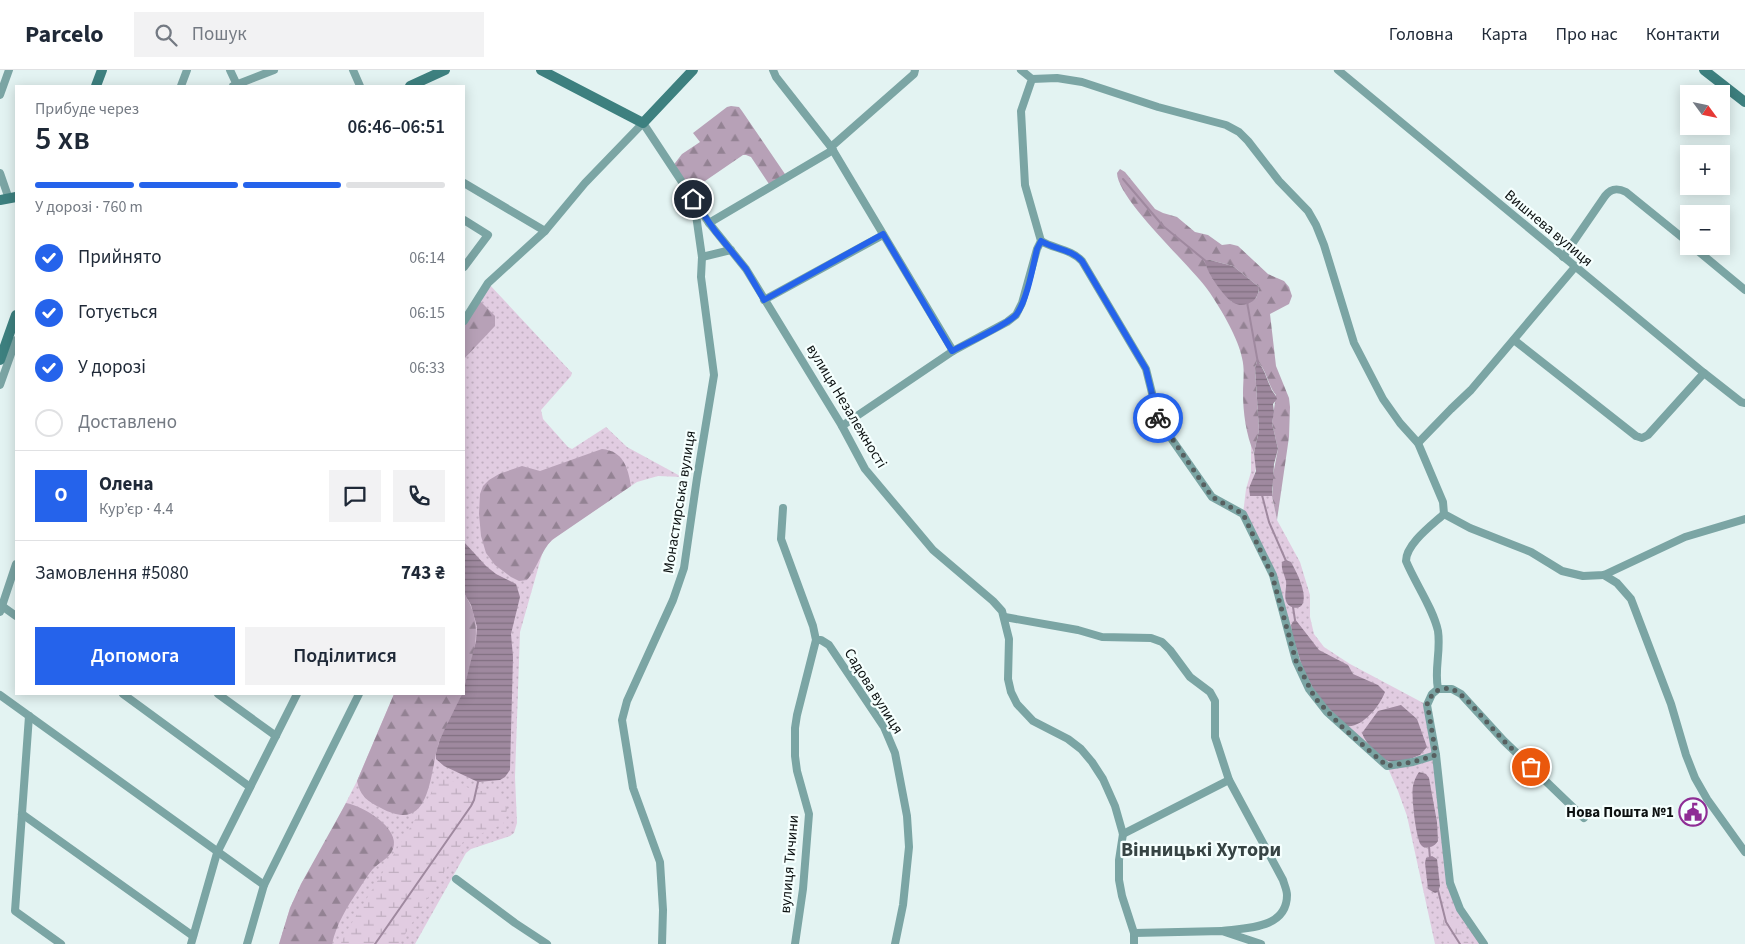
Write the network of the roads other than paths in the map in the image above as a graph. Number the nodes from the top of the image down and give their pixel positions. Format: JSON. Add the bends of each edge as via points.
{"nodes":[{"id":1,"x":102,"y":70,"type":"edge"},
{"id":2,"x":187,"y":70,"type":"edge"},
{"id":3,"x":230,"y":70,"type":"edge"},
{"id":4,"x":274,"y":70,"type":"edge"},
{"id":5,"x":353,"y":70,"type":"edge"},
{"id":6,"x":445,"y":70,"type":"edge"},
{"id":7,"x":541,"y":70,"type":"edge"},
{"id":8,"x":693,"y":70,"type":"edge"},
{"id":9,"x":773,"y":70,"type":"edge"},
{"id":10,"x":915,"y":70,"type":"edge"},
{"id":11,"x":1021,"y":70,"type":"edge"},
{"id":12,"x":1338,"y":70,"type":"edge"},
{"id":13,"x":1704,"y":70,"type":"edge"},
{"id":14,"x":5,"y":74,"type":"edge"},
{"id":15,"x":1032,"y":79,"type":"junction"},
{"id":16,"x":96,"y":85,"type":"edge"},
{"id":17,"x":181,"y":85,"type":"edge"},
{"id":18,"x":235,"y":85,"type":"edge"},
{"id":19,"x":237,"y":85,"type":"edge"},
{"id":20,"x":360,"y":85,"type":"edge"},
{"id":21,"x":412,"y":85,"type":"edge"},
{"id":22,"x":0,"y":95,"type":"edge"},
{"id":23,"x":1745,"y":102,"type":"edge"},
{"id":24,"x":643,"y":122,"type":"junction"},
{"id":25,"x":832,"y":148,"type":"junction"},
{"id":26,"x":0,"y":173,"type":"edge"},
{"id":27,"x":465,"y":184,"type":"edge"},
{"id":28,"x":8,"y":199,"type":"edge"},
{"id":29,"x":693,"y":199,"type":"junction"},
{"id":30,"x":465,"y":221,"type":"edge"},
{"id":31,"x":709,"y":223,"type":"junction"},
{"id":32,"x":545,"y":231,"type":"junction"},
{"id":33,"x":883,"y":234,"type":"junction"},
{"id":34,"x":1680,"y":237,"type":"edge"},
{"id":35,"x":1041,"y":241,"type":"junction"},
{"id":36,"x":731,"y":250,"type":"junction"},
{"id":37,"x":1703,"y":255,"type":"edge"},
{"id":38,"x":702,"y":257,"type":"junction"},
{"id":39,"x":1563,"y":257,"type":"junction"},
{"id":40,"x":465,"y":266,"type":"edge"},
{"id":41,"x":1575,"y":268,"type":"junction"},
{"id":42,"x":1745,"y":290,"type":"edge"},
{"id":43,"x":764,"y":300,"type":"junction"},
{"id":44,"x":15,"y":317,"type":"edge"},
{"id":45,"x":465,"y":318,"type":"edge"},
{"id":46,"x":1514,"y":340,"type":"junction"},
{"id":47,"x":15,"y":343,"type":"edge"},
{"id":48,"x":952,"y":351,"type":"junction"},
{"id":49,"x":0,"y":360,"type":"edge"},
{"id":50,"x":1704,"y":372,"type":"junction"},
{"id":51,"x":0,"y":386,"type":"edge"},
{"id":52,"x":1745,"y":403,"type":"edge"},
{"id":53,"x":842,"y":426,"type":"junction"},
{"id":54,"x":1418,"y":443,"type":"junction"},
{"id":55,"x":783,"y":508,"type":"dead end"},
{"id":56,"x":1444,"y":514,"type":"junction"},
{"id":57,"x":1745,"y":519,"type":"edge"},
{"id":58,"x":15,"y":567,"type":"edge"},
{"id":59,"x":1604,"y":575,"type":"junction"},
{"id":60,"x":1,"y":609,"type":"edge"},
{"id":61,"x":15,"y":616,"type":"edge"},
{"id":62,"x":1005,"y":617,"type":"junction"},
{"id":63,"x":816,"y":640,"type":"junction"},
{"id":64,"x":1438,"y":689,"type":"junction"},
{"id":65,"x":0,"y":695,"type":"edge"},
{"id":66,"x":124,"y":695,"type":"edge"},
{"id":67,"x":219,"y":695,"type":"edge"},
{"id":68,"x":296,"y":695,"type":"edge"},
{"id":69,"x":359,"y":695,"type":"edge"},
{"id":70,"x":29,"y":716,"type":"junction"},
{"id":71,"x":276,"y":736,"type":"junction"},
{"id":72,"x":1436,"y":755,"type":"junction"},
{"id":73,"x":1230,"y":780,"type":"junction"},
{"id":74,"x":250,"y":787,"type":"junction"},
{"id":75,"x":22,"y":814,"type":"junction"},
{"id":76,"x":1584,"y":818,"type":"dead end"},
{"id":77,"x":1123,"y":834,"type":"junction"},
{"id":78,"x":1745,"y":852,"type":"edge"},
{"id":79,"x":217,"y":853,"type":"junction"},
{"id":80,"x":456,"y":879,"type":"dead end"},
{"id":81,"x":264,"y":885,"type":"junction"},
{"id":82,"x":1222,"y":931,"type":"junction"},
{"id":83,"x":1134,"y":933,"type":"junction"},
{"id":84,"x":192,"y":940,"type":"edge"},
{"id":85,"x":61,"y":944,"type":"edge"},
{"id":86,"x":247,"y":944,"type":"edge"},
{"id":87,"x":548,"y":944,"type":"edge"},
{"id":88,"x":662,"y":944,"type":"edge"},
{"id":89,"x":795,"y":944,"type":"edge"},
{"id":90,"x":895,"y":944,"type":"edge"},
{"id":91,"x":1134,"y":944,"type":"edge"},
{"id":92,"x":1261,"y":944,"type":"edge"},
{"id":93,"x":1484,"y":944,"type":"edge"}],
"edges":[{"from":1,"to":16,"type":"street"},
{"from":2,"to":17,"type":"street"},
{"from":3,"to":18,"type":"street"},
{"from":4,"to":19,"type":"street"},
{"from":5,"to":20,"type":"street"},
{"from":6,"to":21,"type":"street"},
{"from":7,"to":24,"type":"street"},
{"from":8,"to":24,"type":"street"},
{"from":9,"to":25,"type":"street"},
{"from":10,"to":25,"type":"street"},
{"from":11,"to":15,"type":"street"},
{"from":12,"to":39,"type":"street","name":"Вишнева вулиця"},
{"from":13,"to":23,"type":"street"},
{"from":14,"to":22,"type":"street"},
{"from":15,"to":35,"type":"street","via":[[1021,111],[1025,185]]},
{"from":15,"to":54,"type":"street","via":[[1058,78],[1082,82],[1226,125],[1248,140],[1279,181],[1308,211],[1324,245],[1354,343],[1383,399]]},
{"from":24,"to":29,"type":"street"},
{"from":24,"to":32,"type":"street"},
{"from":25,"to":31,"type":"street"},
{"from":25,"to":33,"type":"street"},
{"from":26,"to":28,"type":"street"},
{"from":27,"to":32,"type":"street"},
{"from":29,"to":31,"type":"street"},
{"from":29,"to":38,"type":"street","name":"Монастирська вулиця"},
{"from":30,"to":40,"type":"street","via":[[488,235]]},
{"from":31,"to":36,"type":"street"},
{"from":32,"to":45,"type":"street","via":[[488,283]]},
{"from":33,"to":43,"type":"street"},
{"from":33,"to":48,"type":"street"},
{"from":34,"to":39,"type":"street","via":[[1626,192],[1615,189],[1605,196]]},
{"from":35,"to":48,"type":"street","via":[[1016,315]]},
{"from":35,"to":72,"type":"street","via":[[1070,252],[1082,261],[1146,369],[1159,421],[1212,497],[1243,514],[1272,575],[1296,661],[1320,706],[1387,766]]},
{"from":36,"to":38,"type":"street"},
{"from":36,"to":43,"type":"street"},
{"from":37,"to":42,"type":"street"},
{"from":38,"to":88,"type":"street","name":"Монастирська вулиця","via":[[701,277],[714,375],[686,558],[673,600],[630,692],[622,720],[633,788],[660,862]]},
{"from":39,"to":41,"type":"street","name":"Вишнева вулиця"},
{"from":41,"to":46,"type":"street"},
{"from":41,"to":50,"type":"street","name":"Вишнева вулиця"},
{"from":43,"to":53,"type":"street"},
{"from":44,"to":49,"type":"street"},
{"from":46,"to":50,"type":"street","via":[[1642,438]]},
{"from":46,"to":54,"type":"street","via":[[1472,390]]},
{"from":47,"to":51,"type":"street"},
{"from":48,"to":53,"type":"street"},
{"from":50,"to":52,"type":"street","name":"Вишнева вулиця"},
{"from":53,"to":62,"type":"street","via":[[865,469],[927,544],[993,601]]},
{"from":54,"to":56,"type":"street","via":[[1443,502]]},
{"from":55,"to":63,"type":"street","via":[[781,539]]},
{"from":56,"to":59,"type":"street","via":[[1531,552],[1569,574]]},
{"from":56,"to":64,"type":"street","via":[[1406,554],[1410,571],[1437,627]]},
{"from":57,"to":59,"type":"street","via":[[1685,537]]},
{"from":58,"to":60,"type":"street"},
{"from":59,"to":78,"type":"street","via":[[1624,589],[1634,605],[1695,778]]},
{"from":60,"to":61,"type":"street"},
{"from":62,"to":73,"type":"street","via":[[1102,637],[1151,638],[1162,642],[1190,677],[1210,692],[1215,701],[1215,737]]},
{"from":62,"to":77,"type":"street","via":[[1009,639],[1008,679],[1017,704],[1033,721],[1068,739],[1088,756],[1112,796]]},
{"from":63,"to":89,"type":"street","name":"вулиця Тичини","via":[[796,728],[797,771],[809,814]]},
{"from":63,"to":90,"type":"street","name":"Садова вулиця","via":[[829,645],[884,727],[895,753],[907,816],[909,847]]},
{"from":64,"to":72,"type":"street","via":[[1427,705]]},
{"from":64,"to":76,"type":"street","via":[[1452,689],[1461,694],[1504,741]]},
{"from":65,"to":70,"type":"street"},
{"from":66,"to":74,"type":"street"},
{"from":67,"to":71,"type":"street"},
{"from":68,"to":71,"type":"street"},
{"from":69,"to":81,"type":"street"},
{"from":70,"to":75,"type":"street"},
{"from":70,"to":79,"type":"street"},
{"from":71,"to":74,"type":"street"},
{"from":72,"to":93,"type":"street","via":[[1450,883],[1460,909]]},
{"from":73,"to":77,"type":"street"},
{"from":73,"to":82,"type":"street","via":[[1283,880],[1287,894],[1284,909],[1273,921],[1263,926]]},
{"from":74,"to":79,"type":"street"},
{"from":75,"to":84,"type":"street"},
{"from":75,"to":85,"type":"street","via":[[16,911]]},
{"from":77,"to":83,"type":"street","via":[[1119,880]]},
{"from":79,"to":81,"type":"street"},
{"from":79,"to":84,"type":"street"},
{"from":80,"to":87,"type":"street"},
{"from":81,"to":86,"type":"street"},
{"from":82,"to":83,"type":"street"},
{"from":82,"to":92,"type":"street"},
{"from":83,"to":91,"type":"street"}]}
